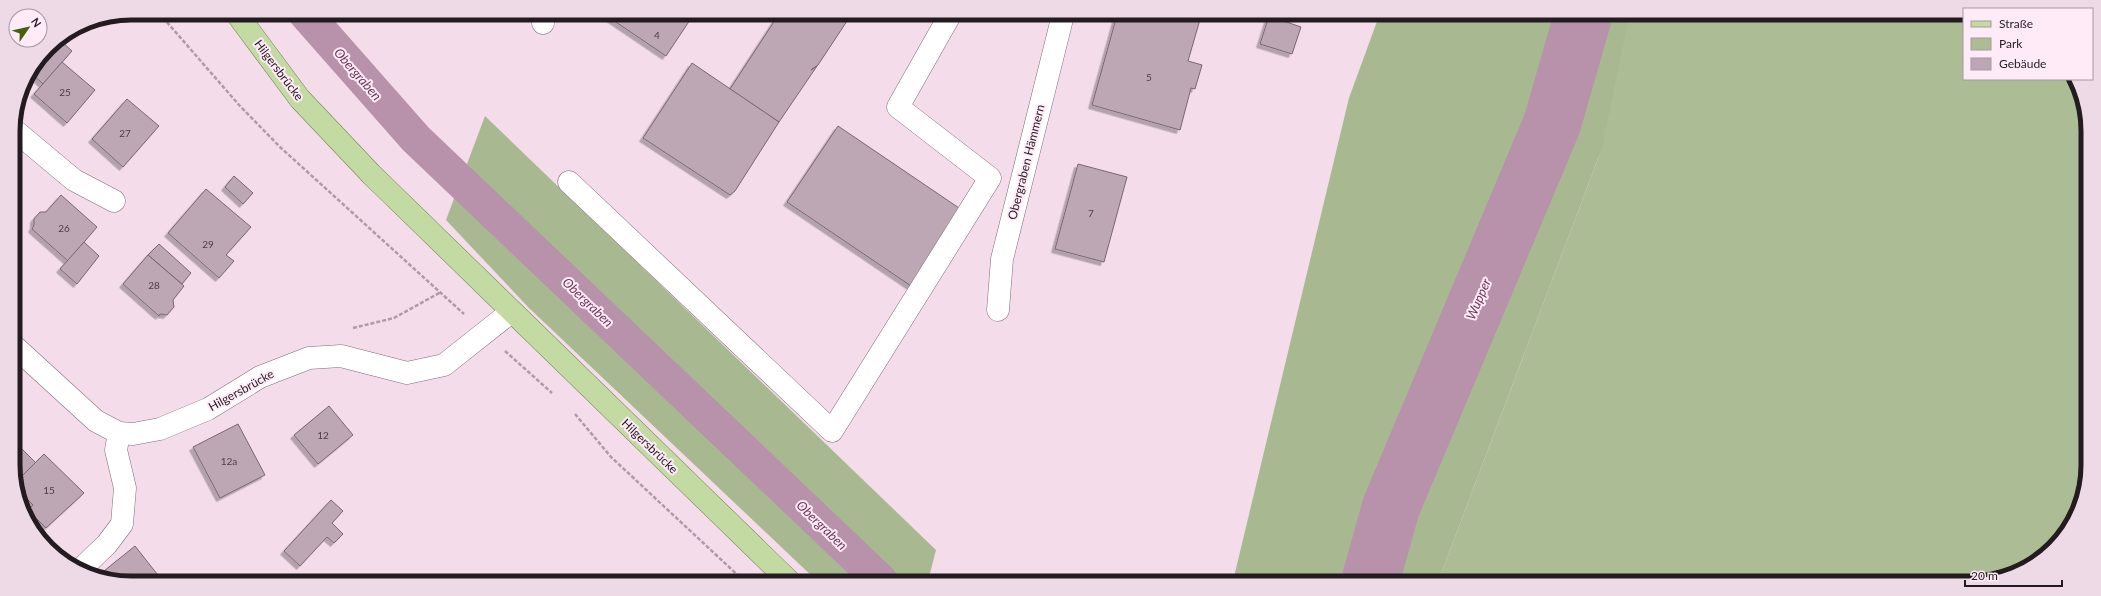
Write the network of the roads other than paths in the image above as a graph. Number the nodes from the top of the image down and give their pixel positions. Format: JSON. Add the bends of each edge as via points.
{"nodes":[{"id":1,"x":241,"y":20,"type":"edge"},
{"id":2,"x":947,"y":20,"type":"edge"},
{"id":3,"x":1062,"y":20,"type":"edge"},
{"id":4,"x":20,"y":135,"type":"edge"},
{"id":5,"x":569,"y":182,"type":"dead end"},
{"id":6,"x":114,"y":201,"type":"dead end"},
{"id":7,"x":998,"y":310,"type":"dead end"},
{"id":8,"x":511,"y":312,"type":"junction"},
{"id":9,"x":20,"y":352,"type":"edge"},
{"id":10,"x":119,"y":433,"type":"junction"},
{"id":11,"x":84,"y":566,"type":"edge"},
{"id":12,"x":784,"y":576,"type":"edge"}],
"edges":[{"from":1,"to":8,"type":"main road","name":"Hilgersbrücke","via":[[300,99],[371,174]]},
{"from":2,"to":5,"type":"street","via":[[898,107],[990,178],[832,431]]},
{"from":3,"to":7,"type":"street","name":"Obergraben Hämmern","via":[[1002,259]]},
{"from":4,"to":6,"type":"street","via":[[74,180]]},
{"from":8,"to":10,"type":"street","name":"Hilgersbrücke","via":[[444,365],[407,373],[341,356],[309,358],[260,377],[208,409],[160,429],[133,434]]},
{"from":8,"to":12,"type":"main road","name":"Hilgersbrücke"},
{"from":9,"to":10,"type":"street","name":"Hilgersbrücke","via":[[96,422]]},
{"from":10,"to":11,"type":"street","via":[[116,450],[125,488],[122,524],[107,544]]}]}
